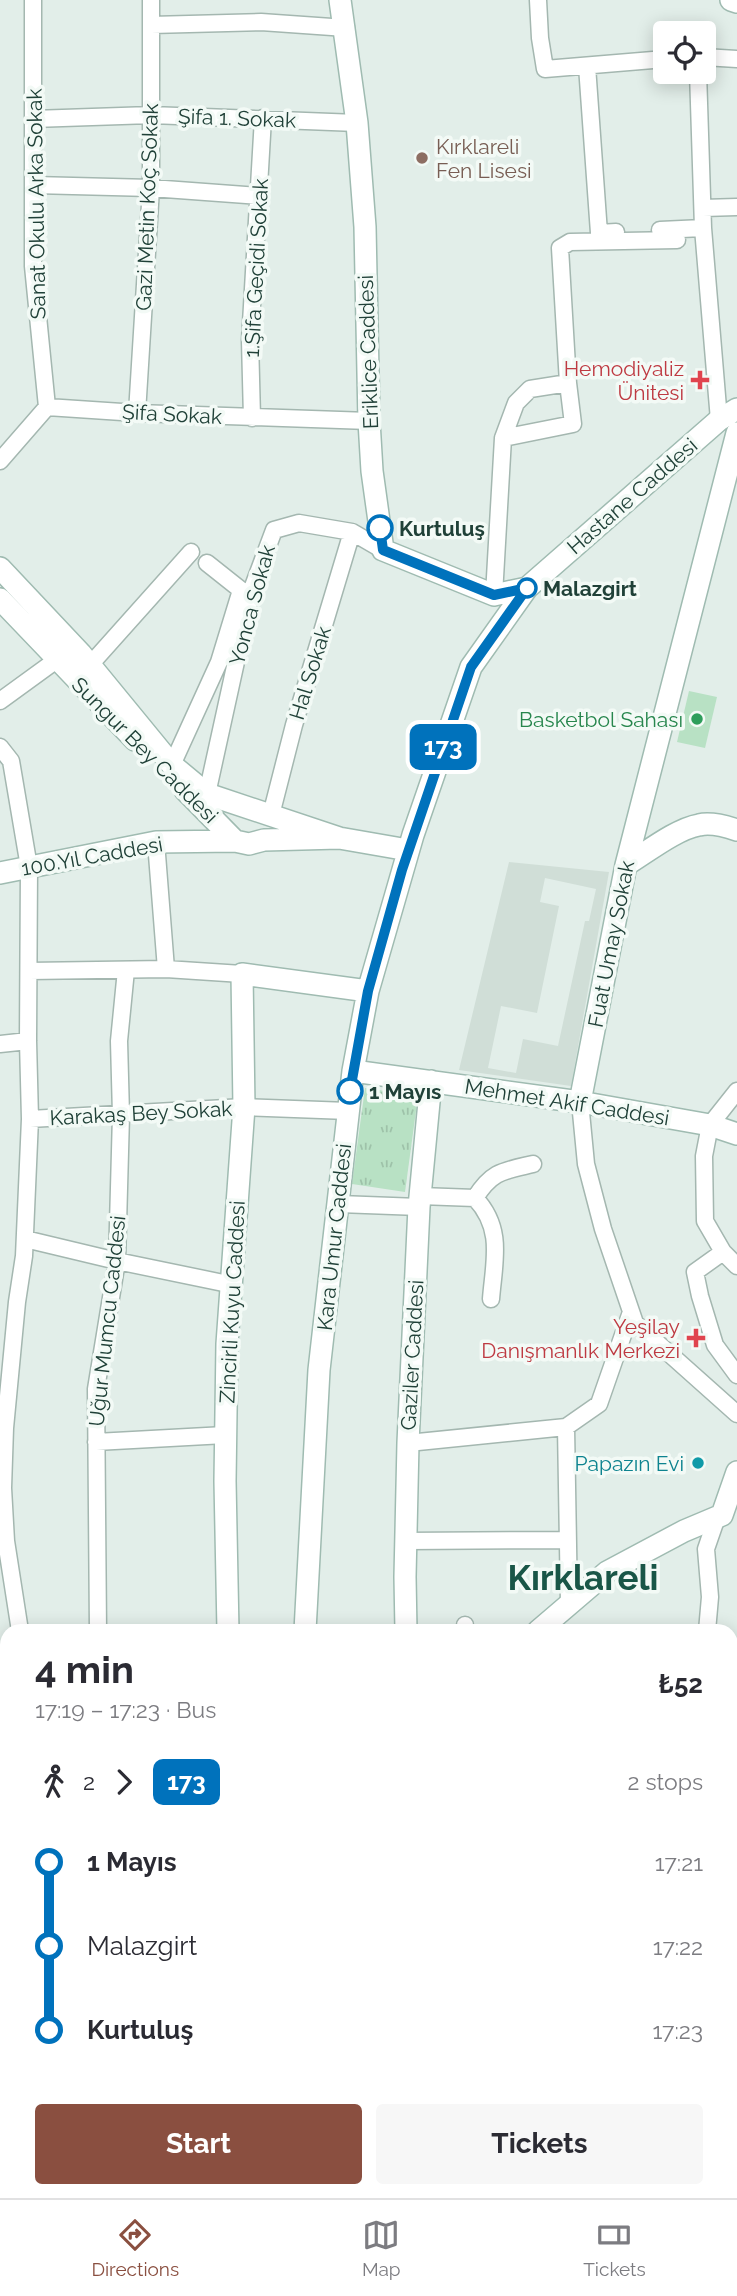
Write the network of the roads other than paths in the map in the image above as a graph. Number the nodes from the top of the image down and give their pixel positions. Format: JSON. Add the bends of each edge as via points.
{"nodes":[{"id":1,"x":33,"y":0,"type":"edge"},
{"id":2,"x":150,"y":0,"type":"edge"},
{"id":3,"x":340,"y":0,"type":"edge"},
{"id":4,"x":538,"y":0,"type":"edge"},
{"id":5,"x":731,"y":0,"type":"edge"},
{"id":6,"x":737,"y":2,"type":"edge"},
{"id":7,"x":151,"y":25,"type":"junction"},
{"id":8,"x":346,"y":28,"type":"junction"},
{"id":9,"x":716,"y":58,"type":"edge"},
{"id":10,"x":653,"y":60,"type":"edge"},
{"id":11,"x":737,"y":60,"type":"edge"},
{"id":12,"x":587,"y":65,"type":"junction"},
{"id":13,"x":698,"y":84,"type":"edge"},
{"id":14,"x":152,"y":115,"type":"junction"},
{"id":15,"x":263,"y":118,"type":"junction"},
{"id":16,"x":33,"y":119,"type":"junction"},
{"id":17,"x":358,"y":123,"type":"junction"},
{"id":18,"x":34,"y":185,"type":"junction"},
{"id":19,"x":151,"y":188,"type":"junction"},
{"id":20,"x":259,"y":195,"type":"junction"},
{"id":21,"x":737,"y":207,"type":"edge"},
{"id":22,"x":703,"y":208,"type":"junction"},
{"id":23,"x":703,"y":228,"type":"junction"},
{"id":24,"x":677,"y":240,"type":"dead end"},
{"id":25,"x":568,"y":383,"type":"junction"},
{"id":26,"x":47,"y":407,"type":"junction"},
{"id":27,"x":737,"y":409,"type":"edge"},
{"id":28,"x":137,"y":413,"type":"junction"},
{"id":29,"x":252,"y":418,"type":"junction"},
{"id":30,"x":719,"y":420,"type":"junction"},
{"id":31,"x":369,"y":421,"type":"junction"},
{"id":32,"x":737,"y":433,"type":"edge"},
{"id":33,"x":503,"y":438,"type":"junction"},
{"id":34,"x":0,"y":461,"type":"edge"},
{"id":35,"x":352,"y":532,"type":"junction"},
{"id":36,"x":383,"y":550,"type":"junction"},
{"id":37,"x":191,"y":552,"type":"dead end"},
{"id":38,"x":207,"y":563,"type":"dead end"},
{"id":39,"x":0,"y":568,"type":"edge"},
{"id":40,"x":527,"y":588,"type":"junction"},
{"id":41,"x":494,"y":595,"type":"junction"},
{"id":42,"x":0,"y":599,"type":"edge"},
{"id":43,"x":65,"y":653,"type":"junction"},
{"id":44,"x":90,"y":665,"type":"junction"},
{"id":45,"x":0,"y":701,"type":"edge"},
{"id":46,"x":0,"y":747,"type":"edge"},
{"id":47,"x":172,"y":765,"type":"junction"},
{"id":48,"x":207,"y":803,"type":"junction"},
{"id":49,"x":271,"y":815,"type":"junction"},
{"id":50,"x":737,"y":830,"type":"edge"},
{"id":51,"x":339,"y":838,"type":"junction"},
{"id":52,"x":264,"y":840,"type":"junction"},
{"id":53,"x":184,"y":841,"type":"junction"},
{"id":54,"x":235,"y":841,"type":"junction"},
{"id":55,"x":156,"y":842,"type":"junction"},
{"id":56,"x":408,"y":850,"type":"junction"},
{"id":57,"x":626,"y":865,"type":"junction"},
{"id":58,"x":0,"y":873,"type":"edge"},
{"id":59,"x":29,"y":874,"type":"junction"},
{"id":60,"x":166,"y":969,"type":"junction"},
{"id":61,"x":126,"y":970,"type":"junction"},
{"id":62,"x":29,"y":971,"type":"junction"},
{"id":63,"x":242,"y":974,"type":"junction"},
{"id":64,"x":368,"y":991,"type":"junction"},
{"id":65,"x":28,"y":1041,"type":"junction"},
{"id":66,"x":0,"y":1044,"type":"edge"},
{"id":67,"x":353,"y":1071,"type":"junction"},
{"id":68,"x":431,"y":1081,"type":"junction"},
{"id":69,"x":737,"y":1091,"type":"edge"},
{"id":70,"x":580,"y":1102,"type":"junction"},
{"id":71,"x":244,"y":1107,"type":"junction"},
{"id":72,"x":348,"y":1111,"type":"junction"},
{"id":73,"x":121,"y":1115,"type":"junction"},
{"id":74,"x":30,"y":1119,"type":"junction"},
{"id":75,"x":710,"y":1125,"type":"junction"},
{"id":76,"x":737,"y":1134,"type":"edge"},
{"id":77,"x":533,"y":1164,"type":"dead end"},
{"id":78,"x":475,"y":1198,"type":"junction"},
{"id":79,"x":419,"y":1201,"type":"junction"},
{"id":80,"x":339,"y":1204,"type":"junction"},
{"id":81,"x":25,"y":1239,"type":"junction"},
{"id":82,"x":723,"y":1252,"type":"junction"},
{"id":83,"x":117,"y":1261,"type":"junction"},
{"id":84,"x":737,"y":1266,"type":"edge"},
{"id":85,"x":233,"y":1285,"type":"junction"},
{"id":86,"x":0,"y":1299,"type":"edge"},
{"id":87,"x":491,"y":1299,"type":"dead end"},
{"id":88,"x":17,"y":1302,"type":"junction"},
{"id":89,"x":631,"y":1312,"type":"junction"},
{"id":90,"x":737,"y":1375,"type":"edge"},
{"id":91,"x":737,"y":1415,"type":"edge"},
{"id":92,"x":566,"y":1427,"type":"junction"},
{"id":93,"x":225,"y":1435,"type":"junction"},
{"id":94,"x":96,"y":1443,"type":"junction"},
{"id":95,"x":408,"y":1443,"type":"junction"},
{"id":96,"x":2,"y":1448,"type":"edge"},
{"id":97,"x":737,"y":1472,"type":"edge"},
{"id":98,"x":717,"y":1517,"type":"junction"},
{"id":99,"x":567,"y":1540,"type":"junction"},
{"id":100,"x":406,"y":1541,"type":"junction"},
{"id":101,"x":5,"y":1575,"type":"edge"},
{"id":102,"x":569,"y":1604,"type":"junction"},
{"id":103,"x":18,"y":1624,"type":"edge"},
{"id":104,"x":97,"y":1624,"type":"edge"},
{"id":105,"x":228,"y":1624,"type":"edge"},
{"id":106,"x":305,"y":1624,"type":"edge"},
{"id":107,"x":406,"y":1624,"type":"edge"},
{"id":108,"x":546,"y":1624,"type":"edge"},
{"id":109,"x":708,"y":1624,"type":"edge"}],
"edges":[{"from":1,"to":16,"type":"street","name":"Sanat Okulu Arka Sokak"},
{"from":2,"to":7,"type":"street","name":"Gazi Metin Koç Sokak"},
{"from":3,"to":8,"type":"street","name":"Eriklice Caddesi"},
{"from":4,"to":12,"type":"street","via":[[545,69]]},
{"from":5,"to":6,"type":"street"},
{"from":7,"to":8,"type":"street","via":[[261,22]]},
{"from":7,"to":14,"type":"street","name":"Gazi Metin Koç Sokak"},
{"from":8,"to":17,"type":"street","name":"Eriklice Caddesi"},
{"from":9,"to":11,"type":"street"},
{"from":10,"to":12,"type":"street"},
{"from":12,"to":23,"type":"street","via":[[599,233]]},
{"from":13,"to":22,"type":"street"},
{"from":14,"to":15,"type":"street","name":"Şifa 1. Sokak"},
{"from":14,"to":16,"type":"street","name":"Şifa 1. Sokak"},
{"from":14,"to":19,"type":"street","name":"Gazi Metin Koç Sokak"},
{"from":15,"to":17,"type":"street","name":"Şifa 1. Sokak"},
{"from":15,"to":20,"type":"street","name":"1.Şifa Geçidi Sokak"},
{"from":16,"to":18,"type":"street","name":"Sanat Okulu Arka Sokak"},
{"from":17,"to":31,"type":"street","name":"Eriklice Caddesi"},
{"from":18,"to":19,"type":"street"},
{"from":18,"to":26,"type":"street","name":"Sanat Okulu Arka Sokak","via":[[33,266]]},
{"from":19,"to":20,"type":"street"},
{"from":19,"to":28,"type":"street","name":"Gazi Metin Koç Sokak"},
{"from":20,"to":29,"type":"street","name":"1.Şifa Geçidi Sokak","via":[[250,340]]},
{"from":21,"to":22,"type":"street"},
{"from":22,"to":23,"type":"street"},
{"from":23,"to":30,"type":"street"},
{"from":24,"to":25,"type":"street","via":[[570,242],[560,248]]},
{"from":25,"to":33,"type":"street","via":[[530,389],[516,402]]},
{"from":25,"to":33,"type":"street","via":[[573,424]]},
{"from":26,"to":28,"type":"street","name":"Şifa Sokak"},
{"from":26,"to":34,"type":"street"},
{"from":27,"to":30,"type":"street","name":"Hastane Caddesi"},
{"from":28,"to":29,"type":"street","name":"Şifa Sokak"},
{"from":29,"to":31,"type":"street","name":"Şifa Sokak"},
{"from":30,"to":40,"type":"street","name":"Hastane Caddesi"},
{"from":31,"to":36,"type":"street","name":"Eriklice Caddesi"},
{"from":32,"to":57,"type":"street","name":"Fuat Umay Sokak"},
{"from":33,"to":41,"type":"street"},
{"from":35,"to":36,"type":"street","name":"Yonca Sokak"},
{"from":35,"to":48,"type":"street","name":"Yonca Sokak","via":[[299,523],[274,530],[252,589]]},
{"from":35,"to":49,"type":"street","name":"Hal Sokak"},
{"from":36,"to":41,"type":"street"},
{"from":37,"to":44,"type":"street"},
{"from":38,"to":47,"type":"street","via":[[241,590],[219,662]]},
{"from":39,"to":43,"type":"street","name":"Sungur Bey Caddesi"},
{"from":40,"to":41,"type":"street"},
{"from":40,"to":56,"type":"street","name":"Hastane Caddesi","via":[[471,667]]},
{"from":42,"to":43,"type":"street","name":"Sungur Bey Caddesi"},
{"from":43,"to":44,"type":"street","name":"Sungur Bey Caddesi"},
{"from":43,"to":45,"type":"street"},
{"from":43,"to":48,"type":"street","name":"Sungur Bey Caddesi"},
{"from":44,"to":47,"type":"street","name":"Sungur Bey Caddesi"},
{"from":46,"to":59,"type":"street","via":[[12,761]]},
{"from":47,"to":48,"type":"street","name":"Sungur Bey Caddesi"},
{"from":48,"to":49,"type":"street","name":"Sungur Bey Caddesi"},
{"from":48,"to":53,"type":"street","name":"100.Yıl Caddesi"},
{"from":48,"to":54,"type":"street","name":"Sungur Bey Caddesi"},
{"from":49,"to":51,"type":"street","name":"100.Yıl Caddesi"},
{"from":49,"to":52,"type":"street"},
{"from":50,"to":57,"type":"street","via":[[699,824]]},
{"from":51,"to":52,"type":"street","name":"100.Yıl Caddesi"},
{"from":51,"to":56,"type":"street","name":"100.Yıl Caddesi"},
{"from":52,"to":54,"type":"street","name":"100.Yıl Caddesi"},
{"from":53,"to":54,"type":"street","name":"100.Yıl Caddesi"},
{"from":53,"to":55,"type":"street","name":"100.Yıl Caddesi"},
{"from":55,"to":59,"type":"street","name":"100.Yıl Caddesi"},
{"from":55,"to":60,"type":"street"},
{"from":56,"to":64,"type":"street","name":"Kara Umur Caddesi"},
{"from":57,"to":70,"type":"street","name":"Fuat Umay Sokak"},
{"from":58,"to":59,"type":"street","name":"100.Yıl Caddesi"},
{"from":59,"to":62,"type":"street"},
{"from":60,"to":61,"type":"street"},
{"from":60,"to":63,"type":"street"},
{"from":61,"to":62,"type":"street"},
{"from":61,"to":73,"type":"street","name":"Uğur Mumcu Caddesi","via":[[119,1041]]},
{"from":62,"to":65,"type":"street"},
{"from":63,"to":64,"type":"street"},
{"from":63,"to":71,"type":"street","name":"Zincirli Kuyu Caddesi"},
{"from":64,"to":67,"type":"street","name":"Kara Umur Caddesi"},
{"from":65,"to":66,"type":"street"},
{"from":65,"to":74,"type":"street"},
{"from":67,"to":68,"type":"street","name":"Mehmet Akif Caddesi"},
{"from":67,"to":72,"type":"street","name":"Kara Umur Caddesi"},
{"from":68,"to":70,"type":"street","name":"Mehmet Akif Caddesi"},
{"from":68,"to":79,"type":"street","name":"Gaziler Caddesi"},
{"from":69,"to":75,"type":"street"},
{"from":70,"to":75,"type":"street","name":"Mehmet Akif Caddesi"},
{"from":70,"to":89,"type":"street","name":"Fuat Umay Sokak","via":[[586,1164]]},
{"from":71,"to":72,"type":"street","name":"Karakaş Bey Sokak"},
{"from":71,"to":73,"type":"street","name":"Karakaş Bey Sokak"},
{"from":71,"to":85,"type":"street","name":"Zincirli Kuyu Caddesi"},
{"from":72,"to":80,"type":"street","name":"Kara Umur Caddesi"},
{"from":73,"to":74,"type":"street","name":"Karakaş Bey Sokak"},
{"from":73,"to":83,"type":"street","name":"Uğur Mumcu Caddesi"},
{"from":74,"to":81,"type":"street","name":"Karakaş Bey Sokak"},
{"from":75,"to":76,"type":"street","name":"Mehmet Akif Caddesi"},
{"from":75,"to":82,"type":"street","via":[[704,1156],[705,1221]]},
{"from":77,"to":78,"type":"street","via":[[493,1175]]},
{"from":78,"to":79,"type":"street"},
{"from":78,"to":87,"type":"street","via":[[485,1209],[496,1238]]},
{"from":79,"to":80,"type":"street"},
{"from":79,"to":95,"type":"street","name":"Gaziler Caddesi"},
{"from":80,"to":106,"type":"street","name":"Kara Umur Caddesi","via":[[319,1370]]},
{"from":81,"to":83,"type":"street"},
{"from":81,"to":88,"type":"street","name":"Karakaş Bey Sokak"},
{"from":82,"to":84,"type":"street"},
{"from":82,"to":90,"type":"street","via":[[695,1272],[715,1345]]},
{"from":83,"to":85,"type":"street"},
{"from":83,"to":94,"type":"street","name":"Uğur Mumcu Caddesi","via":[[96,1390]]},
{"from":85,"to":93,"type":"street","name":"Zincirli Kuyu Caddesi"},
{"from":86,"to":88,"type":"street"},
{"from":88,"to":96,"type":"street","name":"Karakaş Bey Sokak"},
{"from":89,"to":91,"type":"street","name":"Fuat Umay Sokak","via":[[635,1323]]},
{"from":89,"to":92,"type":"street","via":[[599,1404]]},
{"from":92,"to":95,"type":"street"},
{"from":92,"to":99,"type":"street"},
{"from":93,"to":94,"type":"street"},
{"from":93,"to":105,"type":"street","name":"Zincirli Kuyu Caddesi"},
{"from":94,"to":104,"type":"street","name":"Uğur Mumcu Caddesi"},
{"from":95,"to":100,"type":"street","name":"Gaziler Caddesi"},
{"from":96,"to":101,"type":"street","name":"Karakaş Bey Sokak"},
{"from":97,"to":98,"type":"street","via":[[727,1505]]},
{"from":98,"to":102,"type":"street","via":[[607,1572]]},
{"from":98,"to":109,"type":"street","via":[[706,1549]]},
{"from":99,"to":100,"type":"street"},
{"from":99,"to":102,"type":"street"},
{"from":100,"to":107,"type":"street","name":"Gaziler Caddesi"},
{"from":101,"to":103,"type":"street","name":"Karakaş Bey Sokak"},
{"from":102,"to":108,"type":"street"}]}
